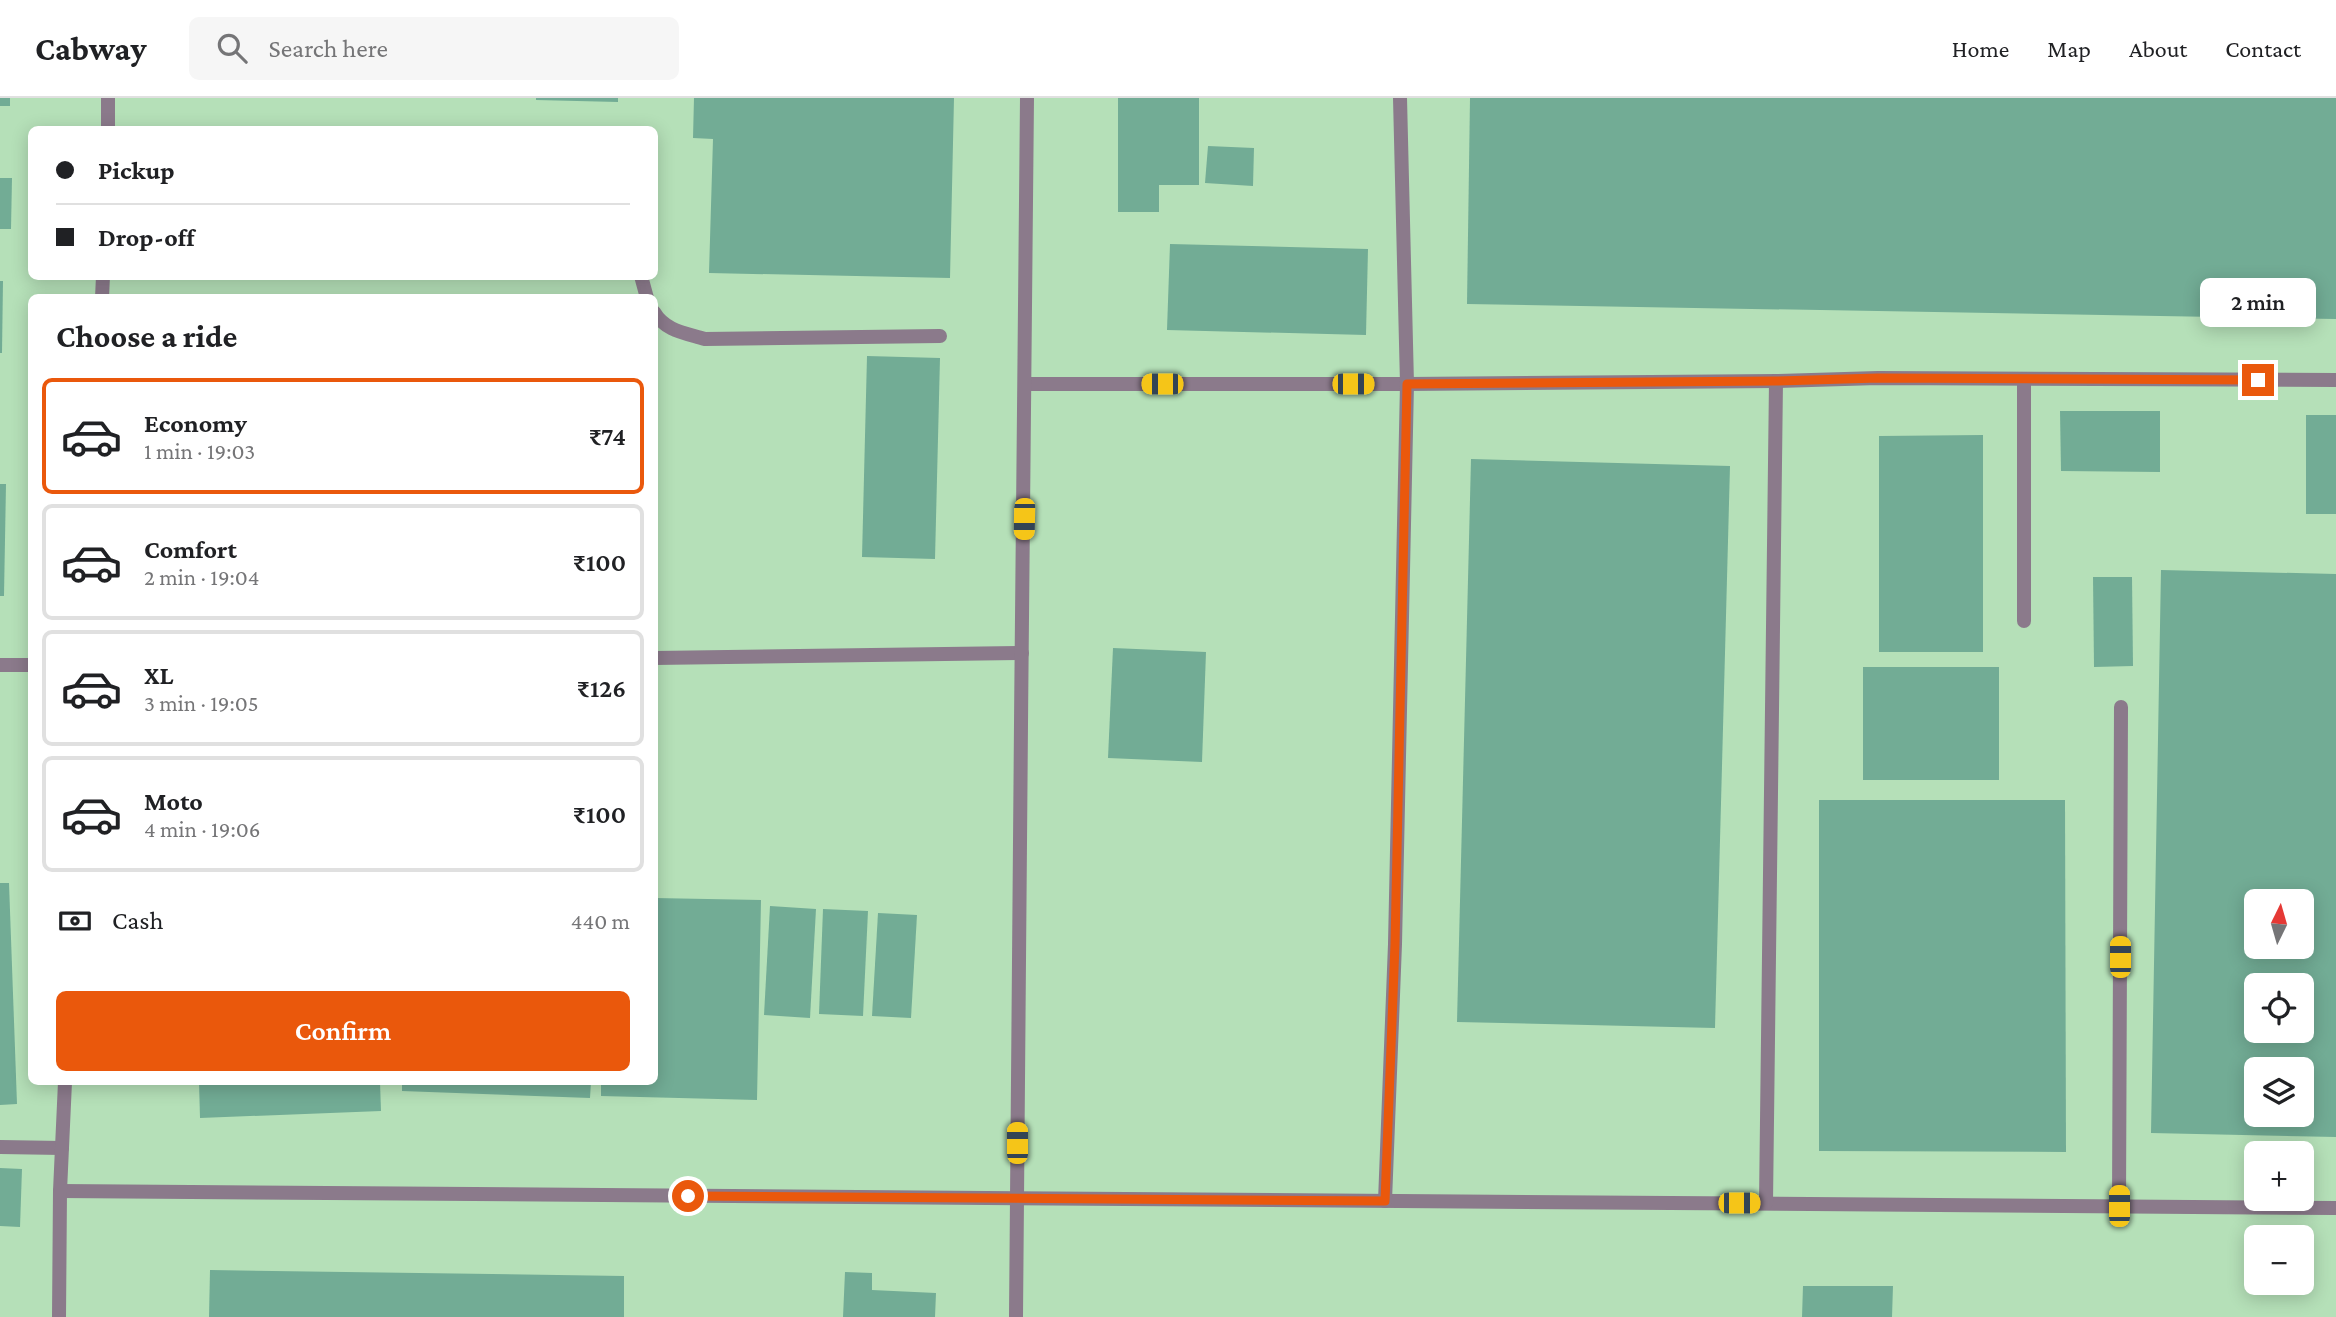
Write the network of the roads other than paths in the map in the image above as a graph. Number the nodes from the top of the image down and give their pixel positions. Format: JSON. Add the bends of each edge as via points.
{"nodes":[{"id":1,"x":108,"y":98,"type":"edge"},
{"id":2,"x":1027,"y":98,"type":"edge"},
{"id":3,"x":1400,"y":98,"type":"edge"},
{"id":4,"x":107,"y":126,"type":"edge"},
{"id":5,"x":658,"y":318,"type":"edge"},
{"id":6,"x":940,"y":336,"type":"dead end"},
{"id":7,"x":2024,"y":379,"type":"junction"},
{"id":8,"x":2336,"y":380,"type":"edge"},
{"id":9,"x":1776,"y":381,"type":"junction"},
{"id":10,"x":1026,"y":384,"type":"junction"},
{"id":11,"x":1407,"y":384,"type":"junction"},
{"id":12,"x":2024,"y":621,"type":"dead end"},
{"id":13,"x":1021,"y":653,"type":"junction"},
{"id":14,"x":658,"y":657,"type":"edge"},
{"id":15,"x":0,"y":665,"type":"edge"},
{"id":16,"x":28,"y":665,"type":"edge"},
{"id":17,"x":2121,"y":707,"type":"dead end"},
{"id":18,"x":65,"y":1085,"type":"edge"},
{"id":19,"x":0,"y":1147,"type":"edge"},
{"id":20,"x":62,"y":1148,"type":"junction"},
{"id":21,"x":60,"y":1191,"type":"junction"},
{"id":22,"x":1016,"y":1198,"type":"junction"},
{"id":23,"x":1385,"y":1201,"type":"junction"},
{"id":24,"x":1766,"y":1203,"type":"junction"},
{"id":25,"x":2119,"y":1206,"type":"junction"},
{"id":26,"x":2336,"y":1208,"type":"edge"},
{"id":27,"x":59,"y":1317,"type":"edge"},
{"id":28,"x":1016,"y":1317,"type":"edge"}],
"edges":[{"from":1,"to":4,"type":"lane"},
{"from":2,"to":10,"type":"lane"},
{"from":3,"to":11,"type":"lane"},
{"from":5,"to":6,"type":"lane","via":[[669,328],[705,339]]},
{"from":7,"to":8,"type":"lane"},
{"from":7,"to":9,"type":"lane"},
{"from":7,"to":12,"type":"lane"},
{"from":9,"to":11,"type":"lane"},
{"from":9,"to":24,"type":"lane"},
{"from":10,"to":11,"type":"lane"},
{"from":10,"to":13,"type":"lane"},
{"from":11,"to":23,"type":"lane"},
{"from":13,"to":14,"type":"lane"},
{"from":13,"to":22,"type":"lane"},
{"from":15,"to":16,"type":"lane"},
{"from":17,"to":25,"type":"lane"},
{"from":18,"to":20,"type":"lane"},
{"from":19,"to":20,"type":"lane"},
{"from":20,"to":21,"type":"lane"},
{"from":21,"to":22,"type":"lane"},
{"from":21,"to":27,"type":"lane"},
{"from":22,"to":23,"type":"lane"},
{"from":22,"to":28,"type":"lane"},
{"from":23,"to":24,"type":"lane"},
{"from":24,"to":25,"type":"lane"},
{"from":25,"to":26,"type":"lane"}]}
